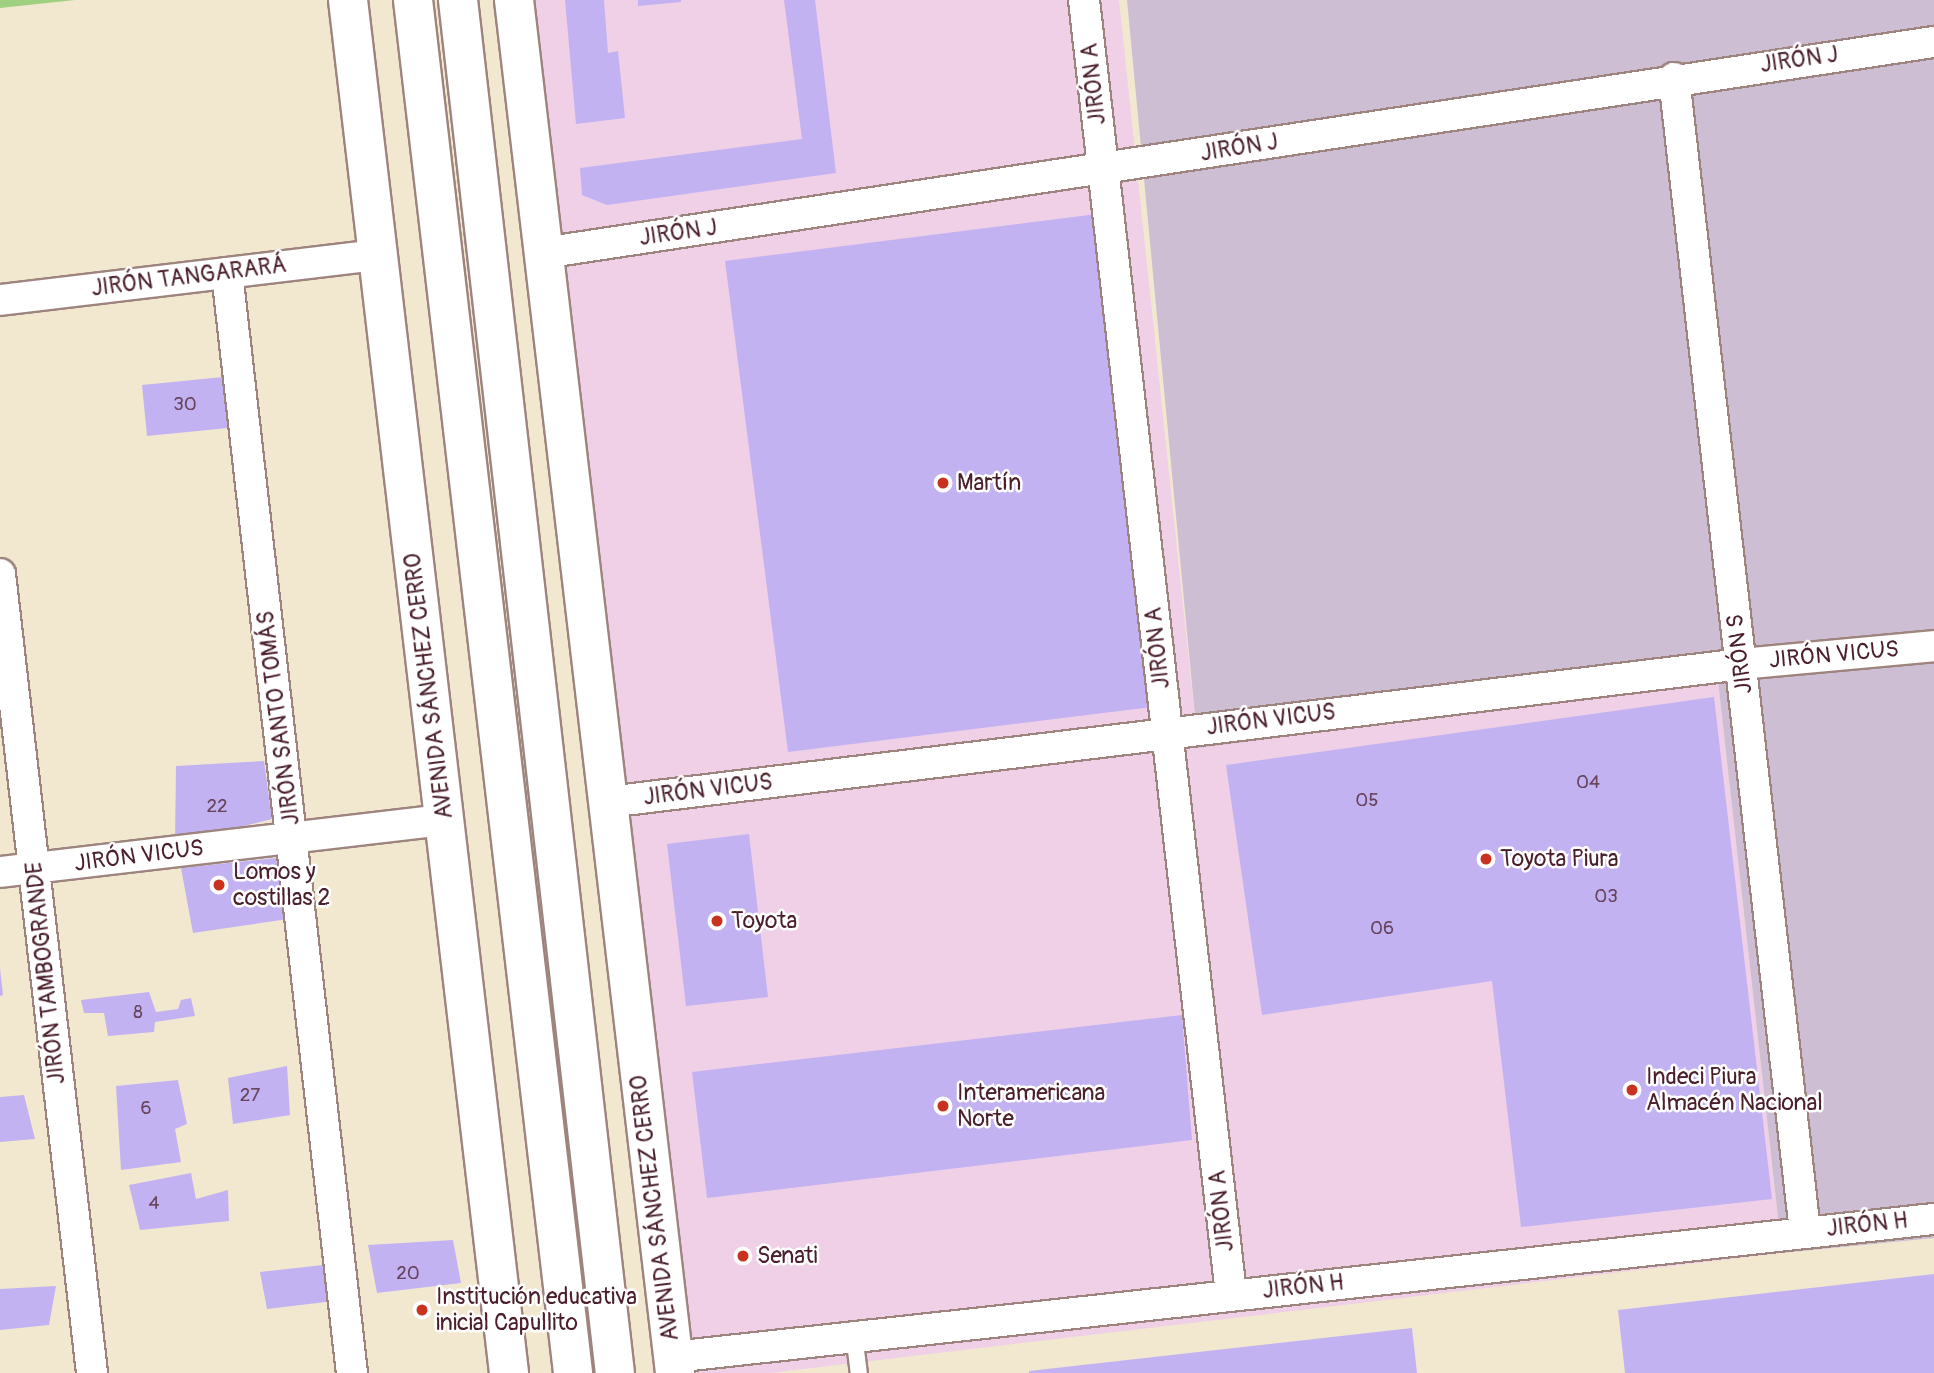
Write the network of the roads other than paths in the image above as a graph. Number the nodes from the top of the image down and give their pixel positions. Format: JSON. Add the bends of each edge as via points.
{"nodes":[{"id":1,"x":348,"y":0,"type":"edge"},
{"id":2,"x":413,"y":0,"type":"edge"},
{"id":3,"x":458,"y":0,"type":"edge"},
{"id":4,"x":514,"y":0,"type":"edge"},
{"id":5,"x":1084,"y":0,"type":"edge"},
{"id":6,"x":1934,"y":42,"type":"edge"},
{"id":7,"x":1674,"y":78,"type":"junction"},
{"id":8,"x":1104,"y":170,"type":"junction"},
{"id":9,"x":544,"y":253,"type":"junction"},
{"id":10,"x":377,"y":255,"type":"junction"},
{"id":11,"x":227,"y":273,"type":"junction"},
{"id":12,"x":0,"y":300,"type":"edge"},
{"id":13,"x":0,"y":574,"type":"edge"},
{"id":14,"x":1934,"y":646,"type":"edge"},
{"id":15,"x":1741,"y":664,"type":"junction"},
{"id":16,"x":1167,"y":732,"type":"junction"},
{"id":17,"x":608,"y":802,"type":"junction"},
{"id":18,"x":445,"y":820,"type":"junction"},
{"id":19,"x":293,"y":838,"type":"junction"},
{"id":20,"x":34,"y":868,"type":"junction"},
{"id":21,"x":0,"y":872,"type":"edge"},
{"id":22,"x":1934,"y":1219,"type":"edge"},
{"id":23,"x":1805,"y":1231,"type":"junction"},
{"id":24,"x":1231,"y":1295,"type":"junction"},
{"id":25,"x":854,"y":1334,"type":"junction"},
{"id":26,"x":674,"y":1365,"type":"edge"},
{"id":27,"x":92,"y":1373,"type":"edge"},
{"id":28,"x":352,"y":1373,"type":"edge"},
{"id":29,"x":509,"y":1373,"type":"edge"},
{"id":30,"x":573,"y":1373,"type":"edge"},
{"id":31,"x":615,"y":1373,"type":"edge"},
{"id":32,"x":859,"y":1373,"type":"edge"}],
"edges":[{"from":1,"to":10,"type":"main road","name":"AVENIDA SÁNCHEZ CERRO"},
{"from":2,"to":30,"type":"main road"},
{"from":3,"to":31,"type":"main road"},
{"from":4,"to":9,"type":"main road","name":"AVENIDA SÁNCHEZ CERRO"},
{"from":5,"to":8,"type":"street","name":"JIRÓN A"},
{"from":6,"to":7,"type":"street","name":"JIRÓN J"},
{"from":7,"to":8,"type":"street","name":"JIRÓN J"},
{"from":7,"to":15,"type":"street","name":"JIRÓN S"},
{"from":8,"to":9,"type":"street","name":"JIRÓN J"},
{"from":8,"to":16,"type":"street","name":"JIRÓN A"},
{"from":9,"to":17,"type":"main road","name":"AVENIDA SÁNCHEZ CERRO"},
{"from":10,"to":11,"type":"street","name":"JIRÓN TANGARARÁ"},
{"from":10,"to":18,"type":"main road","name":"AVENIDA SÁNCHEZ CERRO"},
{"from":11,"to":12,"type":"street","name":"JIRÓN TANGARARÁ"},
{"from":11,"to":19,"type":"street","name":"JIRÓN SANTO TOMÁS"},
{"from":13,"to":20,"type":"street","name":"JIRÓN TAMBOGRANDE"},
{"from":14,"to":15,"type":"street","name":"JIRÓN VICUS"},
{"from":15,"to":16,"type":"street","name":"JIRÓN VICUS"},
{"from":15,"to":23,"type":"street","name":"JIRÓN S"},
{"from":16,"to":17,"type":"street","name":"JIRÓN VICUS"},
{"from":16,"to":24,"type":"street","name":"JIRÓN A"},
{"from":17,"to":26,"type":"main road","name":"AVENIDA SÁNCHEZ CERRO"},
{"from":18,"to":19,"type":"street","name":"JIRÓN VICUS"},
{"from":18,"to":29,"type":"main road","name":"AVENIDA SÁNCHEZ CERRO"},
{"from":19,"to":20,"type":"street","name":"JIRÓN VICUS"},
{"from":19,"to":28,"type":"street","name":"JIRÓN SANTO TOMÁS"},
{"from":20,"to":21,"type":"street","name":"JIRÓN VICUS"},
{"from":20,"to":27,"type":"street","name":"JIRÓN TAMBOGRANDE"},
{"from":22,"to":23,"type":"street","name":"JIRÓN H"},
{"from":23,"to":24,"type":"street","name":"JIRÓN H"},
{"from":24,"to":25,"type":"street","name":"JIRÓN H"},
{"from":25,"to":26,"type":"street","name":"JIRÓN H"},
{"from":25,"to":32,"type":"lane"}]}
